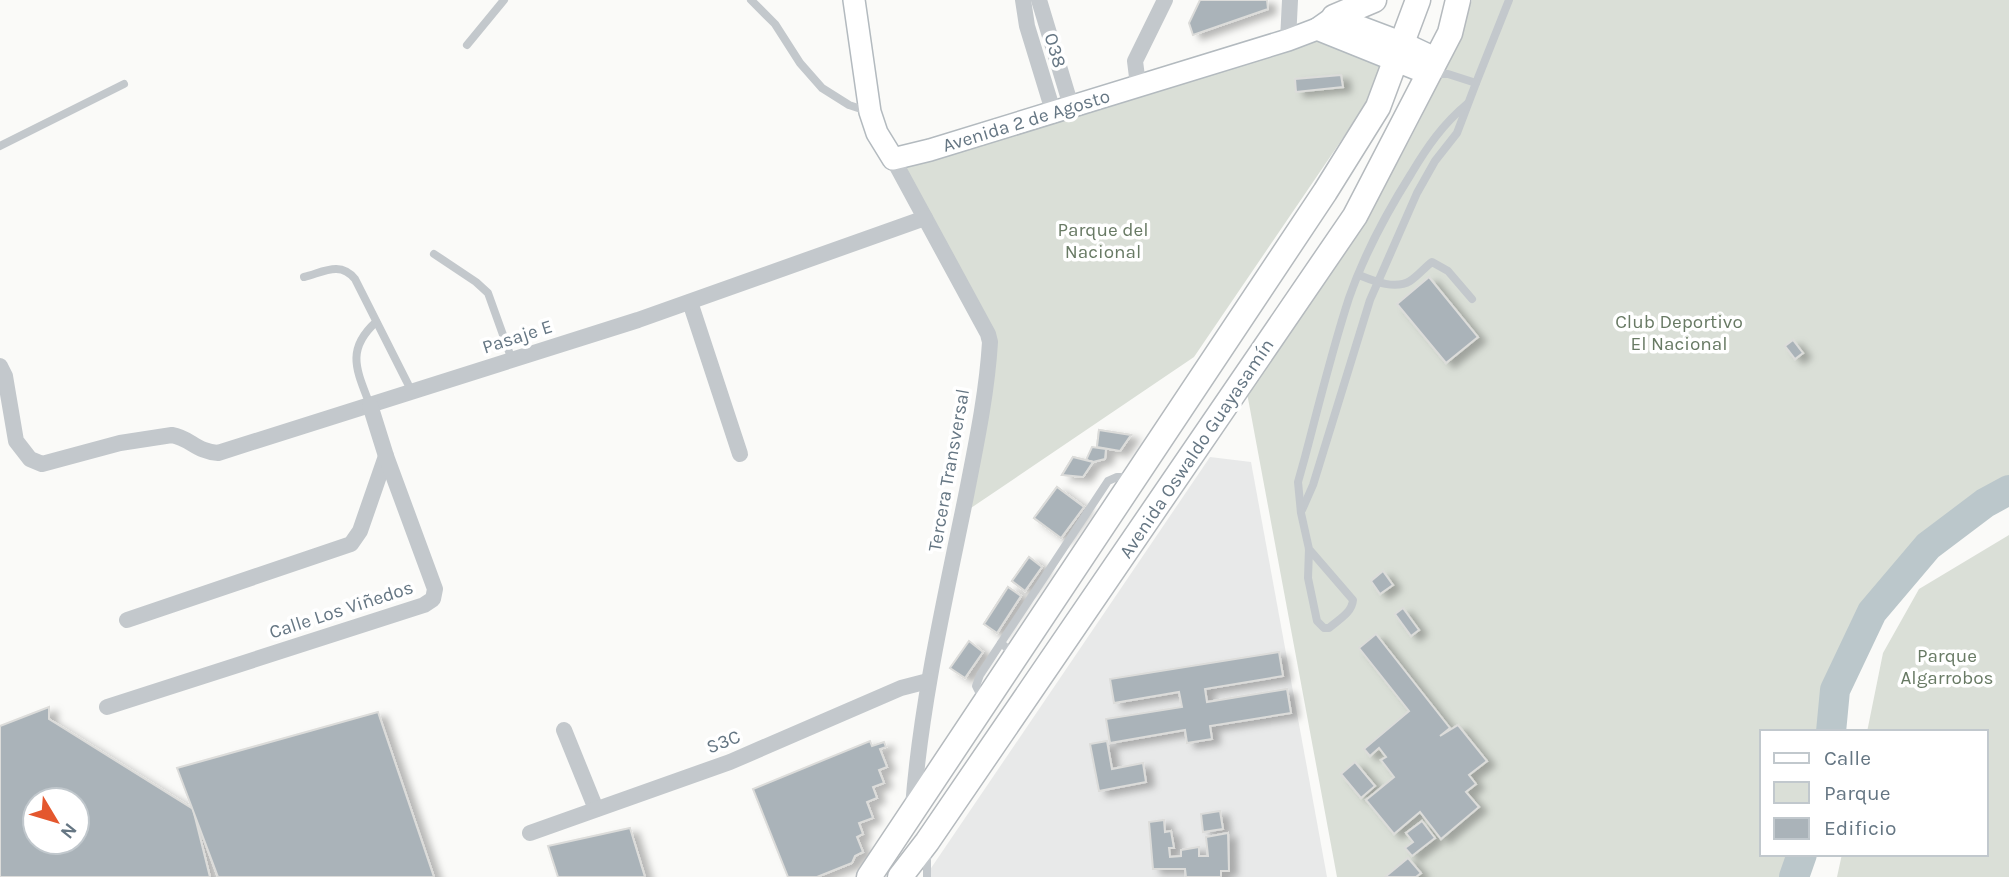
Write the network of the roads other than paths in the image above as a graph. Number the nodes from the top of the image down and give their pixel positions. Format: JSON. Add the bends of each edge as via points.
{"nodes":[{"id":1,"x":504,"y":0,"type":"edge"},
{"id":2,"x":751,"y":0,"type":"edge"},
{"id":3,"x":854,"y":0,"type":"edge"},
{"id":4,"x":1023,"y":0,"type":"edge"},
{"id":5,"x":1039,"y":0,"type":"edge"},
{"id":6,"x":1165,"y":0,"type":"edge"},
{"id":7,"x":1290,"y":0,"type":"edge"},
{"id":8,"x":1374,"y":0,"type":"edge"},
{"id":9,"x":1418,"y":0,"type":"edge"},
{"id":10,"x":1458,"y":0,"type":"edge"},
{"id":11,"x":1509,"y":0,"type":"edge"},
{"id":12,"x":1326,"y":23,"type":"junction"},
{"id":13,"x":1288,"y":40,"type":"junction"},
{"id":14,"x":467,"y":45,"type":"dead end"},
{"id":15,"x":1400,"y":51,"type":"junction"},
{"id":16,"x":1438,"y":69,"type":"junction"},
{"id":17,"x":1476,"y":83,"type":"junction"},
{"id":18,"x":124,"y":85,"type":"dead end"},
{"id":19,"x":1138,"y":85,"type":"junction"},
{"id":20,"x":1467,"y":104,"type":"junction"},
{"id":21,"x":1062,"y":109,"type":"junction"},
{"id":22,"x":870,"y":112,"type":"junction"},
{"id":23,"x":0,"y":146,"type":"edge"},
{"id":24,"x":893,"y":159,"type":"junction"},
{"id":25,"x":925,"y":218,"type":"junction"},
{"id":26,"x":434,"y":254,"type":"dead end"},
{"id":27,"x":1359,"y":275,"type":"junction"},
{"id":28,"x":304,"y":277,"type":"dead end"},
{"id":29,"x":1377,"y":282,"type":"junction"},
{"id":30,"x":1472,"y":299,"type":"dead end"},
{"id":31,"x":690,"y":302,"type":"junction"},
{"id":32,"x":376,"y":322,"type":"junction"},
{"id":33,"x":512,"y":360,"type":"junction"},
{"id":34,"x":0,"y":366,"type":"edge"},
{"id":35,"x":412,"y":392,"type":"junction"},
{"id":36,"x":370,"y":405,"type":"junction"},
{"id":37,"x":740,"y":454,"type":"dead end"},
{"id":38,"x":386,"y":456,"type":"junction"},
{"id":39,"x":1301,"y":513,"type":"junction"},
{"id":40,"x":1309,"y":549,"type":"junction"},
{"id":41,"x":127,"y":621,"type":"dead end"},
{"id":42,"x":928,"y":681,"type":"junction"},
{"id":43,"x":107,"y":707,"type":"dead end"},
{"id":44,"x":564,"y":730,"type":"dead end"},
{"id":45,"x":596,"y":809,"type":"junction"},
{"id":46,"x":913,"y":809,"type":"junction"},
{"id":47,"x":530,"y":833,"type":"dead end"},
{"id":48,"x":927,"y":842,"type":"junction"},
{"id":49,"x":928,"y":874,"type":"edge"},
{"id":50,"x":869,"y":877,"type":"edge"},
{"id":51,"x":900,"y":877,"type":"edge"}],
"edges":[{"from":1,"to":14,"type":"lane"},
{"from":2,"to":22,"type":"lane","via":[[775,24],[822,88]]},
{"from":3,"to":22,"type":"main road"},
{"from":4,"to":21,"type":"street","name":"O38","via":[[1027,26]]},
{"from":5,"to":21,"type":"street","name":"O38"},
{"from":6,"to":19,"type":"street","via":[[1135,61]]},
{"from":7,"to":13,"type":"street"},
{"from":8,"to":12,"type":"main road"},
{"from":9,"to":15,"type":"main road","name":"Avenida Oswaldo Guayasamín"},
{"from":10,"to":16,"type":"main road","name":"Avenida Oswaldo Guayasamín"},
{"from":11,"to":17,"type":"lane"},
{"from":12,"to":13,"type":"main road","name":"Avenida 2 de Agosto"},
{"from":12,"to":15,"type":"main road"},
{"from":13,"to":19,"type":"main road","name":"Avenida 2 de Agosto"},
{"from":15,"to":16,"type":"main road"},
{"from":15,"to":46,"type":"main road","name":"Avenida Oswaldo Guayasamín","via":[[1378,107],[1325,192],[1133,478],[1008,649],[985,702]]},
{"from":16,"to":17,"type":"lane"},
{"from":16,"to":48,"type":"main road","name":"Avenida Oswaldo Guayasamín","via":[[1355,216]]},
{"from":17,"to":20,"type":"lane"},
{"from":18,"to":23,"type":"lane"},
{"from":19,"to":21,"type":"main road","name":"Avenida 2 de Agosto"},
{"from":20,"to":27,"type":"lane","via":[[1447,121],[1417,163]]},
{"from":20,"to":29,"type":"lane","via":[[1457,133],[1417,193]]},
{"from":21,"to":24,"type":"main road","name":"Avenida 2 de Agosto"},
{"from":22,"to":24,"type":"main road"},
{"from":24,"to":25,"type":"street","name":"Tercera Transversal"},
{"from":25,"to":31,"type":"street","name":"Pasaje E"},
{"from":25,"to":42,"type":"street","name":"Tercera Transversal","via":[[990,342],[973,460]]},
{"from":26,"to":33,"type":"lane","via":[[488,293]]},
{"from":27,"to":29,"type":"lane"},
{"from":27,"to":39,"type":"lane","via":[[1298,482]]},
{"from":28,"to":32,"type":"lane","via":[[340,268],[348,271]]},
{"from":29,"to":30,"type":"lane","via":[[1408,282],[1432,262],[1448,271]]},
{"from":29,"to":39,"type":"lane"},
{"from":31,"to":33,"type":"street","name":"Pasaje E"},
{"from":31,"to":37,"type":"street"},
{"from":32,"to":35,"type":"lane"},
{"from":32,"to":36,"type":"lane","via":[[358,343],[355,359]]},
{"from":33,"to":35,"type":"street","name":"Pasaje E"},
{"from":34,"to":36,"type":"street","name":"Pasaje E","via":[[16,441],[30,460],[43,464],[120,443],[172,435],[206,453],[219,453]]},
{"from":35,"to":36,"type":"street","name":"Pasaje E"},
{"from":36,"to":38,"type":"street","name":"Calle Los Viñedos"},
{"from":38,"to":41,"type":"street","via":[[360,531],[351,544]]},
{"from":38,"to":43,"type":"street","name":"Calle Los Viñedos","via":[[435,589],[433,599]]},
{"from":39,"to":40,"type":"lane"},
{"from":40,"to":40,"type":"lane","via":[[1353,600],[1349,611],[1329,628],[1317,621],[1308,578]]},
{"from":42,"to":45,"type":"street","name":"S3C","via":[[901,688],[730,762]]},
{"from":42,"to":46,"type":"street","name":"Tercera Transversal"},
{"from":44,"to":45,"type":"street"},
{"from":45,"to":47,"type":"street","name":"S3C"},
{"from":46,"to":50,"type":"main road","name":"Avenida Oswaldo Guayasamín"},
{"from":48,"to":49,"type":"lane"},
{"from":48,"to":51,"type":"main road","name":"Avenida Oswaldo Guayasamín"}]}
